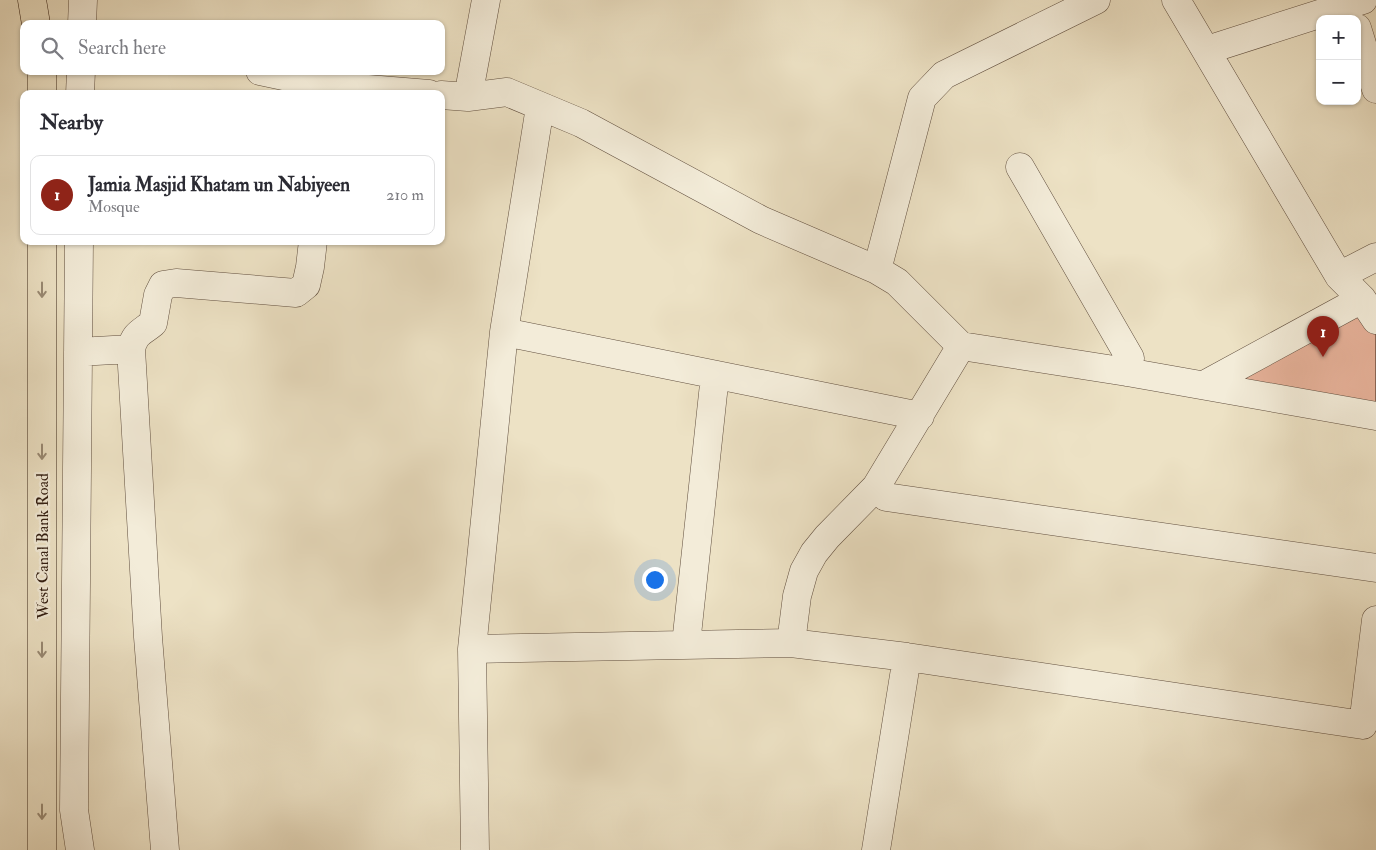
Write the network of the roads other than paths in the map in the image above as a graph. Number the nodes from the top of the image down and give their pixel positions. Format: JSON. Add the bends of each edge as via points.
{"nodes":[{"id":1,"x":32,"y":0,"type":"edge"},
{"id":2,"x":46,"y":0,"type":"edge"},
{"id":3,"x":82,"y":0,"type":"edge"},
{"id":4,"x":486,"y":0,"type":"edge"},
{"id":5,"x":1096,"y":0,"type":"edge"},
{"id":6,"x":1176,"y":0,"type":"edge"},
{"id":7,"x":1356,"y":13,"type":"edge"},
{"id":8,"x":35,"y":20,"type":"edge"},
{"id":9,"x":44,"y":20,"type":"edge"},
{"id":10,"x":82,"y":20,"type":"edge"},
{"id":11,"x":1207,"y":50,"type":"junction"},
{"id":12,"x":42,"y":75,"type":"edge"},
{"id":13,"x":81,"y":75,"type":"edge"},
{"id":14,"x":275,"y":75,"type":"edge"},
{"id":15,"x":1376,"y":89,"type":"edge"},
{"id":16,"x":42,"y":90,"type":"edge"},
{"id":17,"x":80,"y":90,"type":"edge"},
{"id":18,"x":330,"y":90,"type":"edge"},
{"id":19,"x":445,"y":95,"type":"edge"},
{"id":20,"x":468,"y":97,"type":"junction"},
{"id":21,"x":540,"y":107,"type":"junction"},
{"id":22,"x":1020,"y":167,"type":"dead end"},
{"id":23,"x":42,"y":245,"type":"edge"},
{"id":24,"x":79,"y":245,"type":"edge"},
{"id":25,"x":313,"y":245,"type":"edge"},
{"id":26,"x":1376,"y":257,"type":"edge"},
{"id":27,"x":877,"y":270,"type":"junction"},
{"id":28,"x":1339,"y":276,"type":"junction"},
{"id":29,"x":1369,"y":310,"type":"edge"},
{"id":30,"x":504,"y":332,"type":"junction"},
{"id":31,"x":961,"y":346,"type":"junction"},
{"id":32,"x":131,"y":349,"type":"junction"},
{"id":33,"x":78,"y":352,"type":"junction"},
{"id":34,"x":1127,"y":372,"type":"junction"},
{"id":35,"x":715,"y":374,"type":"junction"},
{"id":36,"x":1204,"y":385,"type":"junction"},
{"id":37,"x":920,"y":416,"type":"junction"},
{"id":38,"x":1376,"y":416,"type":"edge"},
{"id":39,"x":876,"y":487,"type":"junction"},
{"id":40,"x":1376,"y":568,"type":"edge"},
{"id":41,"x":1375,"y":630,"type":"edge"},
{"id":42,"x":686,"y":644,"type":"junction"},
{"id":43,"x":790,"y":644,"type":"junction"},
{"id":44,"x":472,"y":649,"type":"junction"},
{"id":45,"x":907,"y":657,"type":"junction"},
{"id":46,"x":42,"y":850,"type":"edge"},
{"id":47,"x":80,"y":850,"type":"edge"},
{"id":48,"x":165,"y":850,"type":"edge"},
{"id":49,"x":475,"y":850,"type":"edge"},
{"id":50,"x":876,"y":850,"type":"edge"}],
"edges":[{"from":1,"to":8,"type":"highway"},
{"from":2,"to":9,"type":"highway"},
{"from":3,"to":10,"type":"street"},
{"from":4,"to":20,"type":"street"},
{"from":5,"to":27,"type":"street","via":[[944,75],[922,98]]},
{"from":6,"to":11,"type":"street"},
{"from":7,"to":11,"type":"street"},
{"from":7,"to":15,"type":"street"},
{"from":11,"to":28,"type":"street"},
{"from":12,"to":16,"type":"highway"},
{"from":13,"to":17,"type":"street"},
{"from":14,"to":18,"type":"street"},
{"from":19,"to":20,"type":"street"},
{"from":20,"to":21,"type":"street","via":[[507,92]]},
{"from":21,"to":27,"type":"street","via":[[581,123],[761,220]]},
{"from":21,"to":30,"type":"street"},
{"from":22,"to":34,"type":"street","via":[[1130,358]]},
{"from":23,"to":46,"type":"highway","name":"West Canal Bank Road","one_way":true},
{"from":24,"to":33,"type":"street"},
{"from":25,"to":32,"type":"street","via":[[306,285],[296,293],[176,283],[164,285],[158,295],[153,324],[139,332]]},
{"from":26,"to":28,"type":"street"},
{"from":27,"to":31,"type":"street","via":[[897,282]]},
{"from":28,"to":29,"type":"street"},
{"from":29,"to":36,"type":"street"},
{"from":30,"to":35,"type":"street"},
{"from":30,"to":44,"type":"street"},
{"from":31,"to":34,"type":"street"},
{"from":31,"to":37,"type":"street"},
{"from":32,"to":33,"type":"street"},
{"from":32,"to":48,"type":"street"},
{"from":33,"to":47,"type":"street","via":[[74,810]]},
{"from":34,"to":36,"type":"street"},
{"from":35,"to":37,"type":"street"},
{"from":35,"to":42,"type":"street"},
{"from":36,"to":38,"type":"street"},
{"from":37,"to":39,"type":"street"},
{"from":39,"to":40,"type":"street","via":[[886,497]]},
{"from":39,"to":43,"type":"street","via":[[814,553],[797,596]]},
{"from":41,"to":45,"type":"street","via":[[1363,725]]},
{"from":42,"to":43,"type":"street"},
{"from":42,"to":44,"type":"street"},
{"from":43,"to":45,"type":"street"},
{"from":44,"to":49,"type":"street"},
{"from":45,"to":50,"type":"street"}]}
